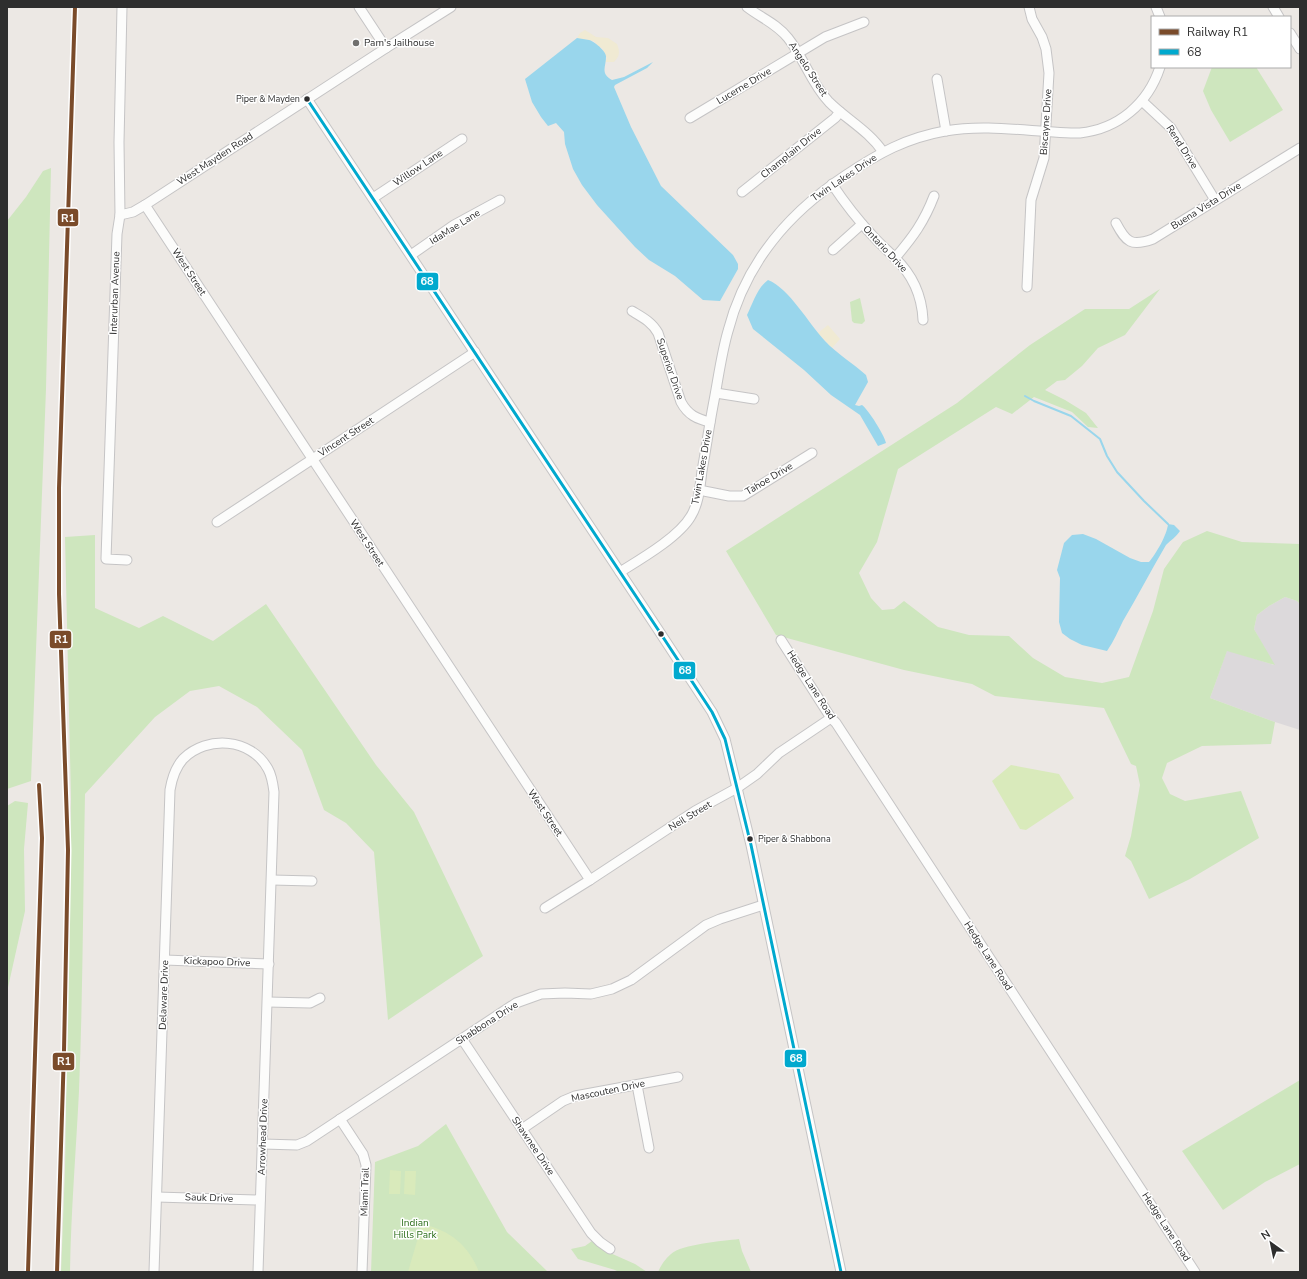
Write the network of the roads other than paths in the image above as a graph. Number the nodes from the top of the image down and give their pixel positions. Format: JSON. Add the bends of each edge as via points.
{"nodes":[{"id":1,"x":122,"y":7,"type":"edge"},
{"id":2,"x":359,"y":7,"type":"edge"},
{"id":3,"x":451,"y":7,"type":"edge"},
{"id":4,"x":747,"y":7,"type":"edge"},
{"id":5,"x":1029,"y":7,"type":"edge"},
{"id":6,"x":1272,"y":7,"type":"edge"},
{"id":7,"x":1278,"y":16,"type":"edge"},
{"id":8,"x":864,"y":22,"type":"dead end"},
{"id":9,"x":1291,"y":35,"type":"edge"},
{"id":10,"x":386,"y":48,"type":"junction"},
{"id":11,"x":1300,"y":49,"type":"edge"},
{"id":12,"x":798,"y":53,"type":"junction"},
{"id":13,"x":1160,"y":68,"type":"edge"},
{"id":14,"x":938,"y":79,"type":"dead end"},
{"id":15,"x":308,"y":99,"type":"junction"},
{"id":16,"x":1142,"y":101,"type":"junction"},
{"id":17,"x":840,"y":112,"type":"junction"},
{"id":18,"x":690,"y":118,"type":"dead end"},
{"id":19,"x":946,"y":131,"type":"junction"},
{"id":20,"x":1046,"y":131,"type":"junction"},
{"id":21,"x":462,"y":139,"type":"dead end"},
{"id":22,"x":1300,"y":148,"type":"edge"},
{"id":23,"x":883,"y":152,"type":"junction"},
{"id":24,"x":832,"y":184,"type":"junction"},
{"id":25,"x":742,"y":192,"type":"dead end"},
{"id":26,"x":934,"y":196,"type":"dead end"},
{"id":27,"x":373,"y":198,"type":"junction"},
{"id":28,"x":500,"y":200,"type":"dead end"},
{"id":29,"x":1216,"y":200,"type":"junction"},
{"id":30,"x":145,"y":205,"type":"junction"},
{"id":31,"x":120,"y":215,"type":"junction"},
{"id":32,"x":1116,"y":223,"type":"dead end"},
{"id":33,"x":862,"y":224,"type":"junction"},
{"id":34,"x":833,"y":250,"type":"dead end"},
{"id":35,"x":411,"y":255,"type":"junction"},
{"id":36,"x":895,"y":258,"type":"junction"},
{"id":37,"x":1027,"y":287,"type":"dead end"},
{"id":38,"x":632,"y":311,"type":"dead end"},
{"id":39,"x":923,"y":320,"type":"dead end"},
{"id":40,"x":475,"y":352,"type":"junction"},
{"id":41,"x":716,"y":393,"type":"junction"},
{"id":42,"x":754,"y":399,"type":"dead end"},
{"id":43,"x":710,"y":422,"type":"junction"},
{"id":44,"x":812,"y":453,"type":"dead end"},
{"id":45,"x":312,"y":459,"type":"junction"},
{"id":46,"x":699,"y":490,"type":"junction"},
{"id":47,"x":217,"y":522,"type":"dead end"},
{"id":48,"x":127,"y":560,"type":"dead end"},
{"id":49,"x":620,"y":572,"type":"junction"},
{"id":50,"x":781,"y":640,"type":"dead end"},
{"id":51,"x":831,"y":718,"type":"junction"},
{"id":52,"x":218,"y":743,"type":"joint"},
{"id":53,"x":737,"y":788,"type":"junction"},
{"id":54,"x":272,"y":880,"type":"junction"},
{"id":55,"x":590,"y":880,"type":"junction"},
{"id":56,"x":312,"y":881,"type":"dead end"},
{"id":57,"x":763,"y":906,"type":"junction"},
{"id":58,"x":545,"y":908,"type":"dead end"},
{"id":59,"x":165,"y":960,"type":"junction"},
{"id":60,"x":269,"y":964,"type":"junction"},
{"id":61,"x":320,"y":998,"type":"dead end"},
{"id":62,"x":268,"y":1002,"type":"junction"},
{"id":63,"x":462,"y":1039,"type":"junction"},
{"id":64,"x":678,"y":1077,"type":"dead end"},
{"id":65,"x":637,"y":1085,"type":"junction"},
{"id":66,"x":340,"y":1120,"type":"junction"},
{"id":67,"x":522,"y":1129,"type":"junction"},
{"id":68,"x":263,"y":1144,"type":"junction"},
{"id":69,"x":649,"y":1148,"type":"dead end"},
{"id":70,"x":157,"y":1197,"type":"junction"},
{"id":71,"x":260,"y":1200,"type":"junction"},
{"id":72,"x":610,"y":1249,"type":"dead end"},
{"id":73,"x":154,"y":1272,"type":"edge"},
{"id":74,"x":258,"y":1272,"type":"edge"},
{"id":75,"x":362,"y":1272,"type":"edge"},
{"id":76,"x":841,"y":1272,"type":"edge"},
{"id":77,"x":1195,"y":1272,"type":"edge"}],
"edges":[{"from":1,"to":31,"type":"street","name":"Interurban Avenue"},
{"from":2,"to":10,"type":"street"},
{"from":3,"to":10,"type":"street","name":"West Mayden Road"},
{"from":4,"to":12,"type":"street","name":"Angelo Street","via":[[771,22],[788,38]]},
{"from":5,"to":20,"type":"street","name":"Biscayne Drive","via":[[1042,37],[1050,73]]},
{"from":6,"to":7,"type":"street"},
{"from":8,"to":12,"type":"street","name":"Lucerne Drive","via":[[825,37]]},
{"from":9,"to":11,"type":"street"},
{"from":10,"to":15,"type":"street","name":"West Mayden Road"},
{"from":12,"to":17,"type":"street","name":"Angelo Street","via":[[821,93]]},
{"from":12,"to":18,"type":"street","name":"Lucerne Drive"},
{"from":13,"to":16,"type":"street","name":"Twin Lakes Drive"},
{"from":14,"to":19,"type":"street"},
{"from":15,"to":27,"type":"street"},
{"from":15,"to":30,"type":"street","name":"West Mayden Road"},
{"from":16,"to":20,"type":"street","name":"Twin Lakes Drive","via":[[1119,121],[1099,129],[1080,133]]},
{"from":16,"to":29,"type":"street","name":"Rend Drive","via":[[1171,128]]},
{"from":17,"to":23,"type":"street","name":"Angelo Street","via":[[877,142]]},
{"from":17,"to":25,"type":"street","name":"Champlain Drive"},
{"from":19,"to":20,"type":"street","name":"Twin Lakes Drive","via":[[987,128]]},
{"from":19,"to":23,"type":"street","name":"Twin Lakes Drive","via":[[910,140]]},
{"from":20,"to":37,"type":"street","name":"Biscayne Drive","via":[[1044,158],[1031,200]]},
{"from":21,"to":27,"type":"street","name":"Willow Lane"},
{"from":22,"to":29,"type":"street","name":"Buena Vista Drive"},
{"from":23,"to":24,"type":"street","name":"Twin Lakes Drive"},
{"from":24,"to":33,"type":"street","name":"Ontario Drive"},
{"from":24,"to":41,"type":"street","name":"Twin Lakes Drive","via":[[784,226],[753,269],[737,302],[728,331]]},
{"from":26,"to":36,"type":"street","via":[[921,225]]},
{"from":27,"to":35,"type":"street"},
{"from":28,"to":35,"type":"street","name":"IdaMae Lane","via":[[454,225]]},
{"from":29,"to":32,"type":"street","name":"Buena Vista Drive","via":[[1153,239],[1140,244],[1126,239]]},
{"from":30,"to":31,"type":"street","name":"West Mayden Road","via":[[133,212]]},
{"from":30,"to":45,"type":"street","name":"West Street"},
{"from":31,"to":48,"type":"street","name":"Interurban Avenue","via":[[117,234],[106,559]]},
{"from":33,"to":34,"type":"street"},
{"from":33,"to":36,"type":"street","name":"Ontario Drive"},
{"from":35,"to":40,"type":"street"},
{"from":36,"to":39,"type":"street","name":"Ontario Drive","via":[[919,294]]},
{"from":38,"to":43,"type":"street","name":"Superior Drive","via":[[649,321],[658,332],[684,408],[694,417]]},
{"from":40,"to":45,"type":"street","name":"Vincent Street"},
{"from":40,"to":49,"type":"street"},
{"from":41,"to":42,"type":"street"},
{"from":41,"to":43,"type":"street","name":"Twin Lakes Drive"},
{"from":43,"to":46,"type":"street","name":"Twin Lakes Drive"},
{"from":44,"to":46,"type":"street","name":"Tahoe Drive","via":[[740,500]]},
{"from":45,"to":47,"type":"street","name":"Vincent Street"},
{"from":45,"to":55,"type":"street","name":"West Street"},
{"from":46,"to":49,"type":"street","name":"Twin Lakes Drive","via":[[694,511],[685,526]]},
{"from":49,"to":53,"type":"street","via":[[716,719],[725,739]]},
{"from":50,"to":51,"type":"street","name":"Hedge Lane Road"},
{"from":51,"to":53,"type":"street","name":"Neil Street","via":[[784,750]]},
{"from":51,"to":77,"type":"street","name":"Hedge Lane Road"},
{"from":52,"to":54,"type":"street","name":"Arrowhead Drive","via":[[232,744],[254,752],[270,774],[274,792]]},
{"from":52,"to":59,"type":"street","name":"Delaware Drive","via":[[199,748],[182,760],[171,782]]},
{"from":53,"to":55,"type":"street","name":"Neil Street","via":[[695,811]]},
{"from":53,"to":57,"type":"street"},
{"from":54,"to":56,"type":"street"},
{"from":54,"to":60,"type":"street","name":"Arrowhead Drive"},
{"from":55,"to":58,"type":"street","name":"Neil Street"},
{"from":57,"to":63,"type":"street","name":"Shabbona Drive","via":[[720,918],[706,925],[639,975],[612,989],[591,994],[541,994],[526,999]]},
{"from":57,"to":76,"type":"street"},
{"from":59,"to":60,"type":"street","name":"Kickapoo Drive"},
{"from":59,"to":70,"type":"street","name":"Delaware Drive"},
{"from":60,"to":62,"type":"street","name":"Arrowhead Drive"},
{"from":61,"to":62,"type":"street","via":[[310,1003]]},
{"from":62,"to":68,"type":"street","name":"Arrowhead Drive"},
{"from":63,"to":66,"type":"street","name":"Shabbona Drive"},
{"from":63,"to":67,"type":"street","name":"Shawnee Drive"},
{"from":64,"to":65,"type":"street","name":"Mascouten Drive"},
{"from":65,"to":67,"type":"street","name":"Mascouten Drive","via":[[575,1096],[563,1101]]},
{"from":65,"to":69,"type":"street"},
{"from":66,"to":68,"type":"street","name":"Shabbona Drive","via":[[298,1145]]},
{"from":66,"to":75,"type":"street","name":"Miami Trail","via":[[363,1154],[366,1165]]},
{"from":67,"to":72,"type":"street","name":"Shawnee Drive","via":[[591,1233]]},
{"from":68,"to":71,"type":"street","name":"Arrowhead Drive"},
{"from":70,"to":71,"type":"street","name":"Sauk Drive"},
{"from":70,"to":73,"type":"street","name":"Delaware Drive"},
{"from":71,"to":74,"type":"street","name":"Arrowhead Drive"}]}
